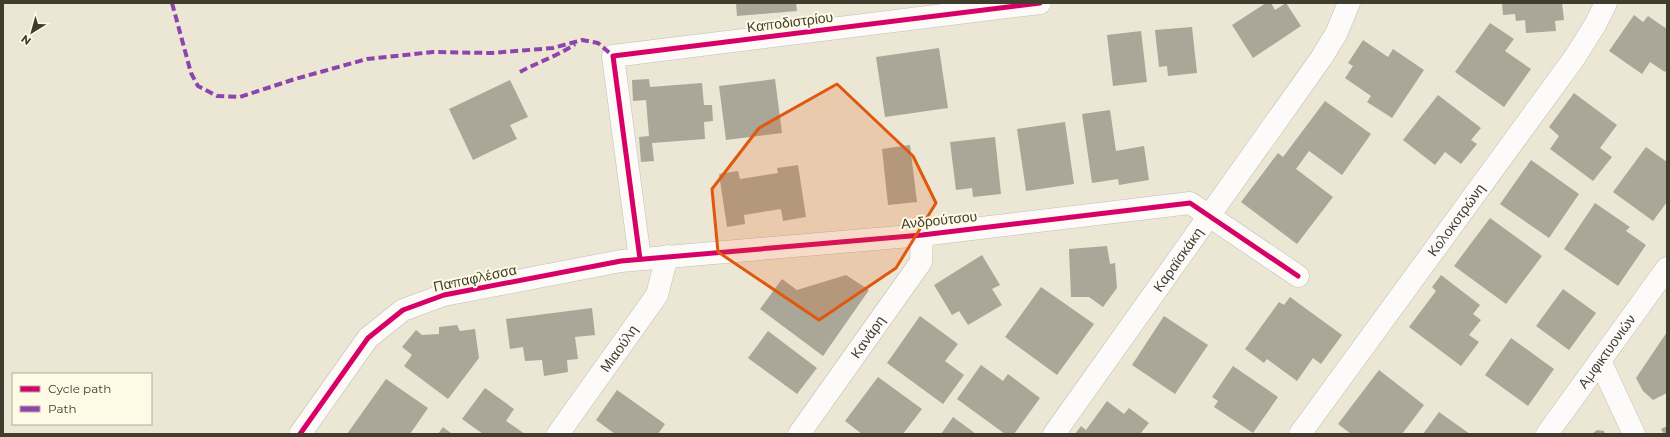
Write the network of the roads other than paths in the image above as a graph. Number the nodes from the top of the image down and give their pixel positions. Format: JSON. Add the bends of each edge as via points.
{"nodes":[{"id":1,"x":1040,"y":3,"type":"edge"},
{"id":2,"x":1349,"y":3,"type":"edge"},
{"id":3,"x":1606,"y":3,"type":"edge"},
{"id":4,"x":1210,"y":216,"type":"junction"},
{"id":5,"x":922,"y":235,"type":"junction"},
{"id":6,"x":667,"y":256,"type":"junction"},
{"id":7,"x":640,"y":259,"type":"junction"},
{"id":8,"x":1667,"y":268,"type":"edge"},
{"id":9,"x":1298,"y":276,"type":"dead end"},
{"id":10,"x":1600,"y":361,"type":"junction"},
{"id":11,"x":1553,"y":430,"type":"edge"},
{"id":12,"x":300,"y":434,"type":"edge"},
{"id":13,"x":558,"y":434,"type":"edge"},
{"id":14,"x":799,"y":434,"type":"edge"},
{"id":15,"x":1054,"y":434,"type":"edge"},
{"id":16,"x":1300,"y":434,"type":"edge"},
{"id":17,"x":1634,"y":434,"type":"edge"}],
"edges":[{"from":1,"to":7,"type":"street","name":"Καποδιστρίου","via":[[613,56]]},
{"from":2,"to":4,"type":"street","name":"Καραϊσκάκη","via":[[1322,57]]},
{"from":3,"to":16,"type":"street","name":"Κολοκοτρώνη","via":[[1576,57]]},
{"from":4,"to":5,"type":"street","name":"Ανδρούτσου","via":[[1190,203]]},
{"from":4,"to":9,"type":"street","name":"Ανδρούτσου"},
{"from":4,"to":15,"type":"street","name":"Καραϊσκάκη"},
{"from":5,"to":6,"type":"street","name":"Ανδρούτσου"},
{"from":5,"to":14,"type":"street","name":"Κανάρη","via":[[921,262]]},
{"from":6,"to":7,"type":"street","name":"Παπαφλέσσα"},
{"from":6,"to":13,"type":"street","name":"Μιαούλη","via":[[657,295]]},
{"from":7,"to":12,"type":"street","name":"Παπαφλέσσα","via":[[444,295],[403,310],[368,338]]},
{"from":8,"to":10,"type":"street","name":"Αμφικτυονιών"},
{"from":10,"to":11,"type":"street","name":"Αμφικτυονιών"},
{"from":10,"to":17,"type":"street"}]}
